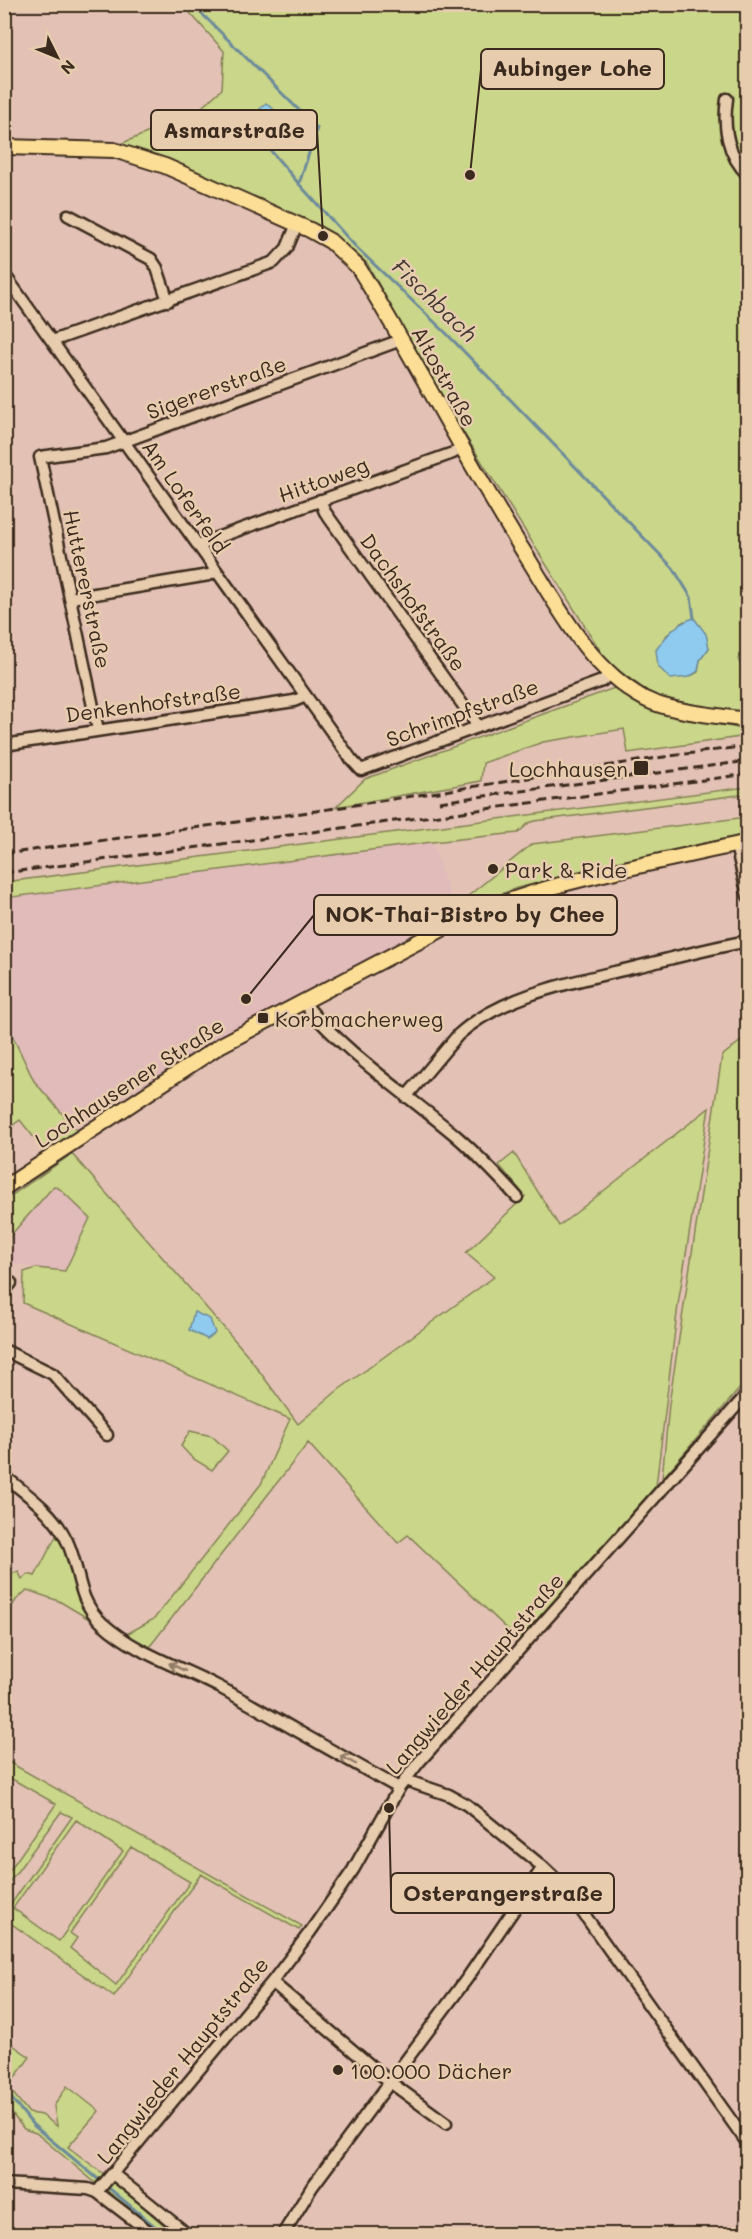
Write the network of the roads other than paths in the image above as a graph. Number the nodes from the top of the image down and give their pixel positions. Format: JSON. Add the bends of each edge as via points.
{"nodes":[{"id":1,"x":726,"y":99,"type":"dead end"},
{"id":2,"x":4,"y":147,"type":"edge"},
{"id":3,"x":747,"y":175,"type":"edge"},
{"id":4,"x":68,"y":215,"type":"dead end"},
{"id":5,"x":297,"y":224,"type":"junction"},
{"id":6,"x":4,"y":274,"type":"edge"},
{"id":7,"x":168,"y":302,"type":"junction"},
{"id":8,"x":401,"y":340,"type":"junction"},
{"id":9,"x":52,"y":341,"type":"junction"},
{"id":10,"x":124,"y":441,"type":"junction"},
{"id":11,"x":462,"y":448,"type":"junction"},
{"id":12,"x":40,"y":457,"type":"joint"},
{"id":13,"x":320,"y":500,"type":"junction"},
{"id":14,"x":199,"y":547,"type":"junction"},
{"id":15,"x":216,"y":571,"type":"junction"},
{"id":16,"x":70,"y":598,"type":"junction"},
{"id":17,"x":610,"y":673,"type":"junction"},
{"id":18,"x":306,"y":696,"type":"junction"},
{"id":19,"x":747,"y":720,"type":"edge"},
{"id":20,"x":478,"y":726,"type":"junction"},
{"id":21,"x":98,"y":730,"type":"junction"},
{"id":22,"x":337,"y":739,"type":"joint"},
{"id":23,"x":4,"y":744,"type":"edge"},
{"id":24,"x":742,"y":843,"type":"edge"},
{"id":25,"x":747,"y":896,"type":"edge"},
{"id":26,"x":743,"y":941,"type":"edge"},
{"id":27,"x":303,"y":1002,"type":"junction"},
{"id":28,"x":406,"y":1097,"type":"junction"},
{"id":29,"x":4,"y":1188,"type":"edge"},
{"id":30,"x":517,"y":1197,"type":"dead end"},
{"id":31,"x":4,"y":1350,"type":"edge"},
{"id":32,"x":747,"y":1393,"type":"edge"},
{"id":33,"x":107,"y":1435,"type":"dead end"},
{"id":34,"x":4,"y":1476,"type":"edge"},
{"id":35,"x":402,"y":1784,"type":"junction"},
{"id":36,"x":543,"y":1867,"type":"junction"},
{"id":37,"x":272,"y":1982,"type":"junction"},
{"id":38,"x":390,"y":2082,"type":"junction"},
{"id":39,"x":447,"y":2123,"type":"dead end"},
{"id":40,"x":747,"y":2144,"type":"edge"},
{"id":41,"x":112,"y":2176,"type":"junction"},
{"id":42,"x":4,"y":2184,"type":"edge"},
{"id":43,"x":98,"y":2191,"type":"junction"},
{"id":44,"x":152,"y":2235,"type":"edge"},
{"id":45,"x":188,"y":2235,"type":"edge"},
{"id":46,"x":283,"y":2235,"type":"edge"}],
"edges":[{"from":1,"to":3,"type":"street","via":[[726,136]]},
{"from":2,"to":5,"type":"main road","name":"Altostraße","via":[[114,150],[165,166]]},
{"from":4,"to":7,"type":"street","via":[[150,259]]},
{"from":5,"to":7,"type":"street","via":[[287,248],[274,262]]},
{"from":5,"to":8,"type":"main road","name":"Altostraße","via":[[330,241],[358,267]]},
{"from":6,"to":9,"type":"street","name":"Am Loferfeld"},
{"from":7,"to":9,"type":"street"},
{"from":8,"to":10,"type":"street","name":"Sigererstraße"},
{"from":8,"to":11,"type":"main road","name":"Altostraße"},
{"from":9,"to":10,"type":"street","name":"Am Loferfeld"},
{"from":10,"to":12,"type":"street","name":"Sigererstraße","via":[[106,448]]},
{"from":10,"to":14,"type":"street","name":"Am Loferfeld"},
{"from":11,"to":13,"type":"street","name":"Hittoweg"},
{"from":11,"to":17,"type":"main road","name":"Altostraße","via":[[575,633]]},
{"from":12,"to":16,"type":"street","name":"Huttererstraße"},
{"from":13,"to":14,"type":"street","name":"Hittoweg"},
{"from":13,"to":20,"type":"street","name":"Dachshofstraße"},
{"from":14,"to":15,"type":"street","name":"Am Loferfeld"},
{"from":15,"to":16,"type":"street"},
{"from":15,"to":18,"type":"street","name":"Am Loferfeld"},
{"from":16,"to":21,"type":"street","name":"Huttererstraße"},
{"from":17,"to":19,"type":"main road","name":"Altostraße","via":[[648,700]]},
{"from":17,"to":20,"type":"street","name":"Schrimpfstraße","via":[[602,681]]},
{"from":18,"to":21,"type":"street","name":"Denkenhofstraße"},
{"from":18,"to":22,"type":"street","name":"Am Loferfeld"},
{"from":20,"to":22,"type":"street","name":"Schrimpfstraße","via":[[361,770]]},
{"from":21,"to":23,"type":"street","name":"Denkenhofstraße"},
{"from":24,"to":25,"type":"street"},
{"from":24,"to":27,"type":"main road","name":"Lochhausener Straße","via":[[632,866],[486,910],[425,937]]},
{"from":26,"to":28,"type":"street","via":[[559,986],[488,1014],[458,1035]]},
{"from":27,"to":28,"type":"street","via":[[360,1060]]},
{"from":27,"to":29,"type":"main road","name":"Lochhausener Straße","via":[[221,1045]]},
{"from":28,"to":30,"type":"street","via":[[482,1160]]},
{"from":31,"to":33,"type":"street","via":[[53,1374]]},
{"from":32,"to":35,"type":"street","name":"Langwieder Hauptstraße"},
{"from":35,"to":34,"type":"street","one_way":true,"via":[[118,1636],[87,1605],[67,1540],[58,1526]]},
{"from":35,"to":36,"type":"street","via":[[449,1795],[467,1804]]},
{"from":35,"to":37,"type":"street","name":"Langwieder Hauptstraße","via":[[353,1870]]},
{"from":36,"to":38,"type":"street"},
{"from":36,"to":40,"type":"street","via":[[572,1897]]},
{"from":37,"to":38,"type":"street"},
{"from":37,"to":41,"type":"street","name":"Langwieder Hauptstraße"},
{"from":38,"to":39,"type":"street"},
{"from":38,"to":46,"type":"street","via":[[312,2187]]},
{"from":41,"to":43,"type":"street","name":"Langwieder Hauptstraße"},
{"from":41,"to":45,"type":"street"},
{"from":42,"to":43,"type":"street"},
{"from":43,"to":44,"type":"street"}]}
